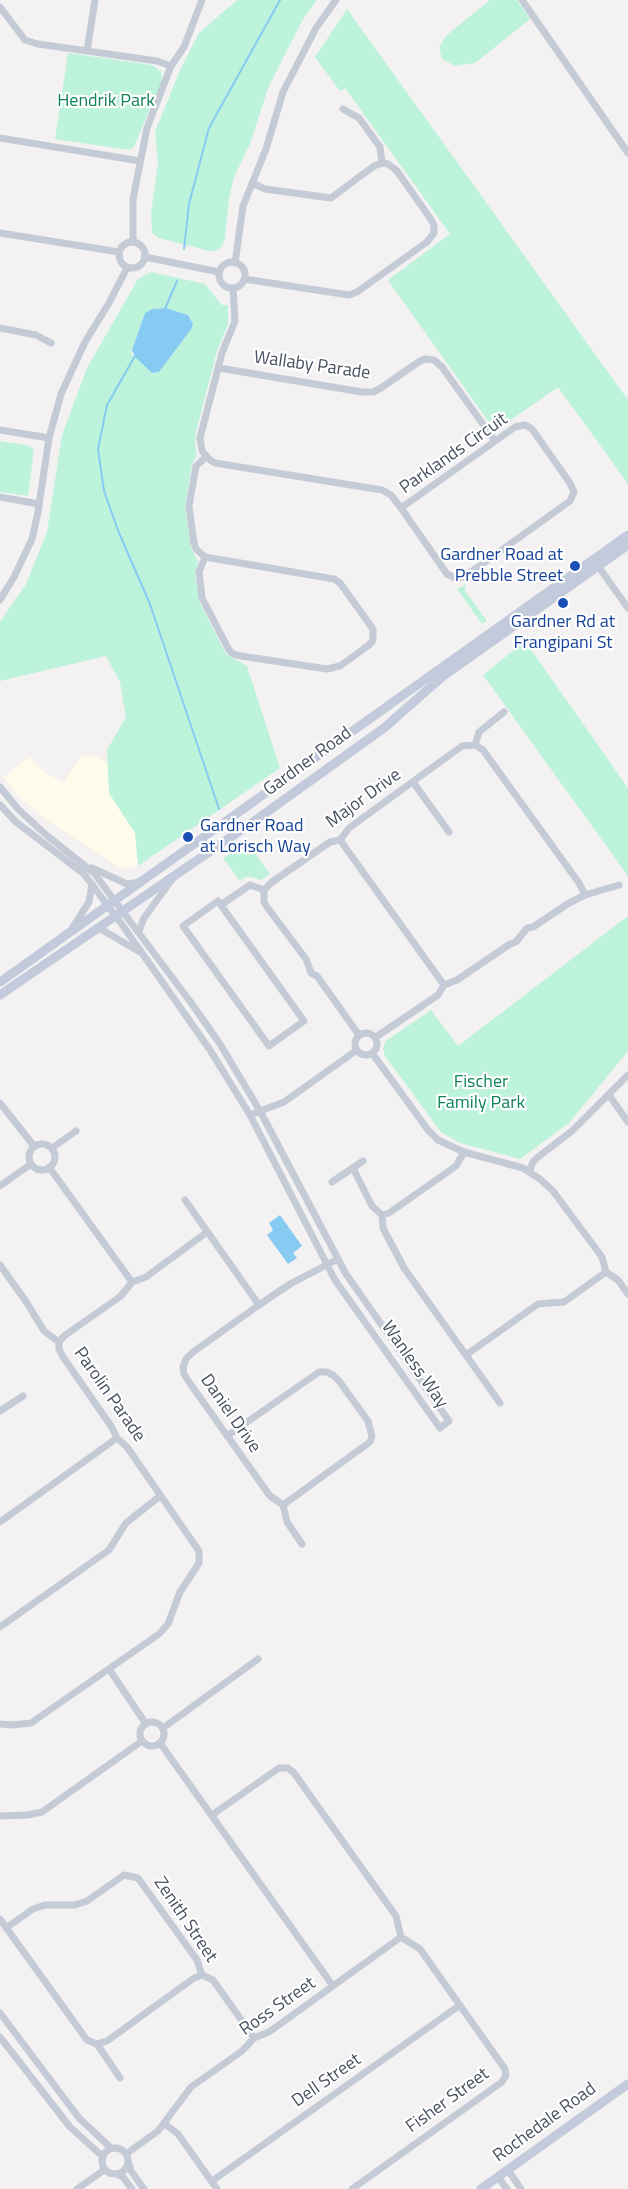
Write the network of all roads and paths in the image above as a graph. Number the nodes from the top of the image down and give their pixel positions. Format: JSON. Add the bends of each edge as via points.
{"nodes":[{"id":1,"x":95,"y":0,"type":"edge"},
{"id":2,"x":202,"y":0,"type":"edge"},
{"id":3,"x":336,"y":0,"type":"edge"},
{"id":4,"x":522,"y":0,"type":"edge"},
{"id":5,"x":0,"y":7,"type":"edge"},
{"id":6,"x":87,"y":51,"type":"junction"},
{"id":7,"x":171,"y":66,"type":"junction"},
{"id":8,"x":343,"y":109,"type":"dead end"},
{"id":9,"x":0,"y":138,"type":"edge"},
{"id":10,"x":628,"y":153,"type":"edge"},
{"id":11,"x":140,"y":160,"type":"junction"},
{"id":12,"x":382,"y":164,"type":"junction"},
{"id":13,"x":252,"y":183,"type":"junction"},
{"id":14,"x":0,"y":233,"type":"edge"},
{"id":15,"x":133,"y":242,"type":"junction"},
{"id":16,"x":119,"y":252,"type":"junction"},
{"id":17,"x":145,"y":257,"type":"junction"},
{"id":18,"x":235,"y":262,"type":"junction"},
{"id":19,"x":127,"y":268,"type":"junction"},
{"id":20,"x":219,"y":272,"type":"junction"},
{"id":21,"x":244,"y":279,"type":"junction"},
{"id":22,"x":233,"y":288,"type":"junction"},
{"id":23,"x":0,"y":328,"type":"edge"},
{"id":24,"x":51,"y":343,"type":"dead end"},
{"id":25,"x":219,"y":368,"type":"junction"},
{"id":26,"x":0,"y":430,"type":"edge"},
{"id":27,"x":49,"y":438,"type":"junction"},
{"id":28,"x":495,"y":441,"type":"junction"},
{"id":29,"x":206,"y":457,"type":"junction"},
{"id":30,"x":0,"y":497,"type":"edge"},
{"id":31,"x":39,"y":504,"type":"junction"},
{"id":32,"x":401,"y":508,"type":"junction"},
{"id":33,"x":628,"y":535,"type":"edge"},
{"id":34,"x":628,"y":545,"type":"edge"},
{"id":35,"x":205,"y":557,"type":"junction"},
{"id":36,"x":598,"y":566,"type":"junction"},
{"id":37,"x":0,"y":600,"type":"edge"},
{"id":38,"x":628,"y":608,"type":"edge"},
{"id":39,"x":504,"y":712,"type":"dead end"},
{"id":40,"x":475,"y":745,"type":"junction"},
{"id":41,"x":413,"y":782,"type":"junction"},
{"id":42,"x":0,"y":787,"type":"edge"},
{"id":43,"x":0,"y":805,"type":"edge"},
{"id":44,"x":448,"y":832,"type":"dead end"},
{"id":45,"x":340,"y":840,"type":"junction"},
{"id":46,"x":89,"y":867,"type":"junction"},
{"id":47,"x":177,"y":873,"type":"junction"},
{"id":48,"x":140,"y":882,"type":"junction"},
{"id":49,"x":92,"y":884,"type":"junction"},
{"id":50,"x":619,"y":885,"type":"dead end"},
{"id":51,"x":264,"y":890,"type":"junction"},
{"id":52,"x":585,"y":895,"type":"junction"},
{"id":53,"x":111,"y":903,"type":"junction"},
{"id":54,"x":221,"y":905,"type":"junction"},
{"id":55,"x":119,"y":913,"type":"junction"},
{"id":56,"x":99,"y":928,"type":"junction"},
{"id":57,"x":139,"y":931,"type":"junction"},
{"id":58,"x":70,"y":932,"type":"junction"},
{"id":59,"x":142,"y":953,"type":"junction"},
{"id":60,"x":0,"y":982,"type":"edge"},
{"id":61,"x":444,"y":985,"type":"junction"},
{"id":62,"x":0,"y":995,"type":"edge"},
{"id":63,"x":359,"y":1035,"type":"junction"},
{"id":64,"x":376,"y":1037,"type":"junction"},
{"id":65,"x":357,"y":1050,"type":"junction"},
{"id":66,"x":372,"y":1053,"type":"junction"},
{"id":67,"x":628,"y":1075,"type":"edge"},
{"id":68,"x":609,"y":1095,"type":"junction"},
{"id":69,"x":0,"y":1103,"type":"edge"},
{"id":70,"x":260,"y":1111,"type":"junction"},
{"id":71,"x":250,"y":1115,"type":"junction"},
{"id":72,"x":628,"y":1122,"type":"edge"},
{"id":73,"x":76,"y":1131,"type":"dead end"},
{"id":74,"x":34,"y":1146,"type":"junction"},
{"id":75,"x":52,"y":1149,"type":"junction"},
{"id":76,"x":464,"y":1152,"type":"junction"},
{"id":77,"x":363,"y":1161,"type":"dead end"},
{"id":78,"x":31,"y":1164,"type":"junction"},
{"id":79,"x":50,"y":1167,"type":"junction"},
{"id":80,"x":353,"y":1168,"type":"junction"},
{"id":81,"x":529,"y":1172,"type":"junction"},
{"id":82,"x":332,"y":1182,"type":"dead end"},
{"id":83,"x":0,"y":1186,"type":"edge"},
{"id":84,"x":185,"y":1200,"type":"dead end"},
{"id":85,"x":382,"y":1215,"type":"junction"},
{"id":86,"x":207,"y":1232,"type":"junction"},
{"id":87,"x":339,"y":1259,"type":"junction"},
{"id":88,"x":0,"y":1265,"type":"edge"},
{"id":89,"x":327,"y":1265,"type":"junction"},
{"id":90,"x":606,"y":1272,"type":"junction"},
{"id":91,"x":132,"y":1282,"type":"junction"},
{"id":92,"x":628,"y":1294,"type":"edge"},
{"id":93,"x":259,"y":1305,"type":"junction"},
{"id":94,"x":59,"y":1342,"type":"junction"},
{"id":95,"x":466,"y":1355,"type":"junction"},
{"id":96,"x":23,"y":1395,"type":"dead end"},
{"id":97,"x":501,"y":1403,"type":"dead end"},
{"id":98,"x":0,"y":1411,"type":"edge"},
{"id":99,"x":227,"y":1436,"type":"junction"},
{"id":100,"x":117,"y":1438,"type":"junction"},
{"id":101,"x":160,"y":1496,"type":"junction"},
{"id":102,"x":283,"y":1505,"type":"junction"},
{"id":103,"x":0,"y":1522,"type":"edge"},
{"id":104,"x":302,"y":1544,"type":"dead end"},
{"id":105,"x":0,"y":1627,"type":"edge"},
{"id":106,"x":258,"y":1659,"type":"dead end"},
{"id":107,"x":109,"y":1669,"type":"junction"},
{"id":108,"x":0,"y":1724,"type":"edge"},
{"id":109,"x":146,"y":1724,"type":"junction"},
{"id":110,"x":163,"y":1728,"type":"junction"},
{"id":111,"x":142,"y":1741,"type":"junction"},
{"id":112,"x":160,"y":1743,"type":"junction"},
{"id":113,"x":212,"y":1815,"type":"junction"},
{"id":114,"x":0,"y":1816,"type":"edge"},
{"id":115,"x":0,"y":1919,"type":"edge"},
{"id":116,"x":6,"y":1928,"type":"junction"},
{"id":117,"x":401,"y":1937,"type":"junction"},
{"id":118,"x":202,"y":1975,"type":"junction"},
{"id":119,"x":333,"y":1986,"type":"junction"},
{"id":120,"x":460,"y":2005,"type":"junction"},
{"id":121,"x":0,"y":2013,"type":"edge"},
{"id":122,"x":0,"y":2037,"type":"edge"},
{"id":123,"x":254,"y":2038,"type":"junction"},
{"id":124,"x":97,"y":2044,"type":"junction"},
{"id":125,"x":120,"y":2078,"type":"dead end"},
{"id":126,"x":628,"y":2084,"type":"edge"},
{"id":127,"x":165,"y":2124,"type":"junction"},
{"id":128,"x":111,"y":2148,"type":"junction"},
{"id":129,"x":102,"y":2156,"type":"junction"},
{"id":130,"x":127,"y":2157,"type":"junction"},
{"id":131,"x":508,"y":2169,"type":"junction"},
{"id":132,"x":104,"y":2170,"type":"junction"},
{"id":133,"x":117,"y":2174,"type":"junction"},
{"id":134,"x":498,"y":2177,"type":"junction"},
{"id":135,"x":212,"y":2181,"type":"junction"},
{"id":136,"x":77,"y":2189,"type":"edge"},
{"id":137,"x":132,"y":2189,"type":"edge"},
{"id":138,"x":144,"y":2189,"type":"edge"},
{"id":139,"x":217,"y":2189,"type":"edge"},
{"id":140,"x":352,"y":2189,"type":"edge"},
{"id":141,"x":481,"y":2189,"type":"edge"},
{"id":142,"x":507,"y":2189,"type":"edge"},
{"id":143,"x":521,"y":2189,"type":"edge"}],
"edges":[{"from":1,"to":6,"type":"street"},
{"from":2,"to":7,"type":"street","via":[[184,47]]},
{"from":3,"to":13,"type":"street","via":[[316,28],[283,92]]},
{"from":4,"to":10,"type":"street"},
{"from":5,"to":6,"type":"street","via":[[25,40]]},
{"from":6,"to":7,"type":"street"},
{"from":7,"to":11,"type":"street","via":[[147,128]]},
{"from":8,"to":12,"type":"street","via":[[359,118],[380,147]]},
{"from":9,"to":11,"type":"street"},
{"from":11,"to":15,"type":"street","via":[[133,199]]},
{"from":12,"to":13,"type":"street","via":[[331,198],[265,189]]},
{"from":12,"to":21,"type":"street","via":[[398,171],[430,218],[434,233],[427,242],[349,296]]},
{"from":13,"to":18,"type":"street","via":[[243,206]]},
{"from":14,"to":16,"type":"street"},
{"from":15,"to":16,"type":"street","via":[[126,243]]},
{"from":15,"to":17,"type":"street","via":[[142,247]]},
{"from":16,"to":19,"type":"street","via":[[121,263]]},
{"from":17,"to":19,"type":"street","via":[[140,266]]},
{"from":17,"to":20,"type":"street"},
{"from":18,"to":20,"type":"street","via":[[227,263]]},
{"from":18,"to":21,"type":"street","via":[[242,267]]},
{"from":19,"to":27,"type":"street","via":[[74,363],[57,404]]},
{"from":20,"to":22,"type":"street","via":[[222,284]]},
{"from":21,"to":22,"type":"street"},
{"from":22,"to":25,"type":"street","via":[[235,321]]},
{"from":23,"to":24,"type":"street","via":[[36,335]]},
{"from":25,"to":28,"type":"street","name":"Wallaby Parade","via":[[373,392],[425,359],[434,360]]},
{"from":25,"to":29,"type":"street","via":[[200,438]]},
{"from":26,"to":27,"type":"street"},
{"from":27,"to":31,"type":"street"},
{"from":28,"to":32,"type":"street","name":"Parklands Circuit"},
{"from":28,"to":32,"type":"street","name":"Parklands Circuit","via":[[515,427],[529,427],[573,488],[570,501],[457,579],[447,574]]},
{"from":29,"to":32,"type":"street","name":"Parklands Circuit","via":[[215,463],[382,490]]},
{"from":29,"to":35,"type":"street","via":[[196,466],[189,507],[194,543]]},
{"from":30,"to":31,"type":"street"},
{"from":31,"to":37,"type":"street","via":[[28,548]]},
{"from":33,"to":48,"type":"street","name":"Gardner Road"},
{"from":34,"to":36,"type":"street","name":"Gardner Road"},
{"from":35,"to":35,"type":"street","via":[[199,572],[202,598],[233,654],[327,669],[340,666],[373,640],[373,629],[334,579]]},
{"from":36,"to":38,"type":"street"},
{"from":36,"to":47,"type":"street","name":"Gardner Road","via":[[442,677],[384,728]]},
{"from":39,"to":40,"type":"street","via":[[479,732]]},
{"from":40,"to":41,"type":"street","name":"Major Drive","via":[[462,746]]},
{"from":40,"to":52,"type":"street","via":[[483,750]]},
{"from":41,"to":44,"type":"street"},
{"from":41,"to":45,"type":"street","name":"Major Drive","via":[[349,828]]},
{"from":42,"to":46,"type":"street","via":[[45,834]]},
{"from":43,"to":49,"type":"street"},
{"from":45,"to":51,"type":"street","name":"Major Drive","via":[[330,842]]},
{"from":45,"to":61,"type":"street"},
{"from":46,"to":48,"type":"street","via":[[127,884]]},
{"from":46,"to":53,"type":"street"},
{"from":47,"to":55,"type":"street","name":"Gardner Road"},
{"from":47,"to":57,"type":"street"},
{"from":48,"to":53,"type":"street","name":"Gardner Road"},
{"from":49,"to":53,"type":"street"},
{"from":49,"to":58,"type":"street","name":"Gardner Road","via":[[89,902]]},
{"from":50,"to":52,"type":"street"},
{"from":51,"to":54,"type":"street","via":[[250,885]]},
{"from":51,"to":63,"type":"street","via":[[267,907]]},
{"from":52,"to":61,"type":"street","via":[[527,928],[516,942]]},
{"from":53,"to":55,"type":"street"},
{"from":53,"to":58,"type":"street","name":"Gardner Road"},
{"from":54,"to":54,"type":"street","via":[[304,1021],[269,1046],[183,926],[218,901]]},
{"from":55,"to":56,"type":"street","name":"Gardner Road"},
{"from":55,"to":57,"type":"street","name":"Wanless Way"},
{"from":55,"to":59,"type":"street","name":"Wanless Way"},
{"from":56,"to":59,"type":"street"},
{"from":56,"to":62,"type":"street","name":"Gardner Road"},
{"from":57,"to":70,"type":"street","name":"Wanless Way","via":[[220,1044]]},
{"from":58,"to":60,"type":"street","name":"Gardner Road"},
{"from":59,"to":71,"type":"street","name":"Wanless Way"},
{"from":61,"to":64,"type":"street","via":[[438,995]]},
{"from":63,"to":64,"type":"street","via":[[368,1032]]},
{"from":63,"to":65,"type":"street","via":[[355,1040]]},
{"from":64,"to":66,"type":"street","via":[[377,1048]]},
{"from":65,"to":66,"type":"street"},
{"from":65,"to":70,"type":"street","via":[[284,1102]]},
{"from":66,"to":76,"type":"street","via":[[428,1130],[438,1140]]},
{"from":67,"to":68,"type":"street"},
{"from":68,"to":72,"type":"street"},
{"from":68,"to":81,"type":"street","via":[[538,1157]]},
{"from":69,"to":74,"type":"street"},
{"from":70,"to":71,"type":"street"},
{"from":70,"to":87,"type":"street","name":"Wanless Way"},
{"from":71,"to":89,"type":"street","name":"Wanless Way"},
{"from":73,"to":75,"type":"street"},
{"from":74,"to":75,"type":"street","via":[[43,1144]]},
{"from":74,"to":78,"type":"street","via":[[29,1155]]},
{"from":75,"to":79,"type":"street","via":[[54,1160]]},
{"from":76,"to":81,"type":"street"},
{"from":76,"to":85,"type":"street","via":[[456,1166]]},
{"from":77,"to":80,"type":"street"},
{"from":78,"to":79,"type":"street","via":[[40,1170]]},
{"from":78,"to":83,"type":"street"},
{"from":79,"to":91,"type":"street"},
{"from":80,"to":82,"type":"street"},
{"from":80,"to":85,"type":"street","via":[[372,1206]]},
{"from":81,"to":90,"type":"street","via":[[553,1191],[602,1257]]},
{"from":84,"to":86,"type":"street"},
{"from":85,"to":95,"type":"street","via":[[383,1228],[404,1268]]},
{"from":86,"to":91,"type":"street","name":"Parolin Parade","via":[[146,1277]]},
{"from":86,"to":93,"type":"street"},
{"from":87,"to":89,"type":"street","name":"Daniel Drive"},
{"from":87,"to":89,"type":"street","name":"Wanless Way","via":[[449,1421],[440,1428]]},
{"from":88,"to":94,"type":"street","via":[[44,1331]]},
{"from":89,"to":93,"type":"street","name":"Daniel Drive"},
{"from":90,"to":92,"type":"street"},
{"from":90,"to":95,"type":"street","via":[[564,1302],[538,1304]]},
{"from":91,"to":94,"type":"street","name":"Parolin Parade","via":[[121,1296]]},
{"from":93,"to":99,"type":"street","name":"Daniel Drive","via":[[193,1352],[183,1367],[189,1382]]},
{"from":94,"to":100,"type":"street","name":"Parolin Parade","via":[[63,1357]]},
{"from":95,"to":97,"type":"street"},
{"from":96,"to":98,"type":"street"},
{"from":99,"to":102,"type":"street","name":"Daniel Drive","via":[[270,1496]]},
{"from":99,"to":102,"type":"street","via":[[319,1372],[327,1372],[339,1381],[368,1420],[370,1443]]},
{"from":100,"to":101,"type":"street","name":"Parolin Parade"},
{"from":100,"to":103,"type":"street"},
{"from":101,"to":105,"type":"street","via":[[126,1523],[109,1550]]},
{"from":101,"to":107,"type":"street","name":"Parolin Parade","via":[[199,1551],[200,1559],[180,1592],[168,1624]]},
{"from":102,"to":104,"type":"street","name":"Daniel Drive","via":[[287,1522]]},
{"from":106,"to":110,"type":"street"},
{"from":107,"to":108,"type":"street","via":[[31,1723]]},
{"from":107,"to":109,"type":"street"},
{"from":109,"to":110,"type":"street","via":[[155,1722]]},
{"from":109,"to":111,"type":"street","via":[[141,1731]]},
{"from":110,"to":112,"type":"street"},
{"from":111,"to":112,"type":"street","via":[[153,1746]]},
{"from":111,"to":114,"type":"street","via":[[42,1812]]},
{"from":112,"to":113,"type":"street"},
{"from":113,"to":117,"type":"street","via":[[279,1768],[288,1767],[396,1916]]},
{"from":113,"to":119,"type":"street"},
{"from":115,"to":116,"type":"street"},
{"from":116,"to":118,"type":"street","name":"Zenith Street","via":[[33,1909],[87,1901],[124,1875],[131,1875],[138,1878],[197,1960]]},
{"from":116,"to":124,"type":"street","via":[[87,2040]]},
{"from":117,"to":119,"type":"street","name":"Ross Street"},
{"from":117,"to":120,"type":"street","name":"Fisher Street","via":[[420,1949]]},
{"from":118,"to":123,"type":"street","name":"Zenith Street","via":[[213,1980]]},
{"from":118,"to":124,"type":"street"},
{"from":119,"to":123,"type":"street","name":"Ross Street","via":[[269,2032]]},
{"from":120,"to":135,"type":"street","name":"Dell Street"},
{"from":120,"to":140,"type":"street","name":"Fisher Street","via":[[505,2069],[502,2082]]},
{"from":121,"to":128,"type":"street","via":[[79,2118]]},
{"from":122,"to":129,"type":"street","via":[[70,2127]]},
{"from":123,"to":127,"type":"street","name":"Ross Street","via":[[191,2087]]},
{"from":124,"to":125,"type":"street"},
{"from":126,"to":131,"type":"street","name":"Rochedale Road"},
{"from":127,"to":130,"type":"street","name":"Ross Street"},
{"from":127,"to":135,"type":"street","via":[[178,2134]]},
{"from":128,"to":129,"type":"street"},
{"from":128,"to":130,"type":"street","via":[[119,2149]]},
{"from":129,"to":132,"type":"street"},
{"from":130,"to":133,"type":"street","via":[[125,2169]]},
{"from":130,"to":138,"type":"street","via":[[131,2171]]},
{"from":131,"to":134,"type":"street","name":"Rochedale Road"},
{"from":131,"to":143,"type":"street"},
{"from":132,"to":133,"type":"street"},
{"from":132,"to":136,"type":"street"},
{"from":133,"to":137,"type":"street"},
{"from":134,"to":141,"type":"street","name":"Rochedale Road"},
{"from":134,"to":142,"type":"street"},
{"from":135,"to":139,"type":"street"}]}
